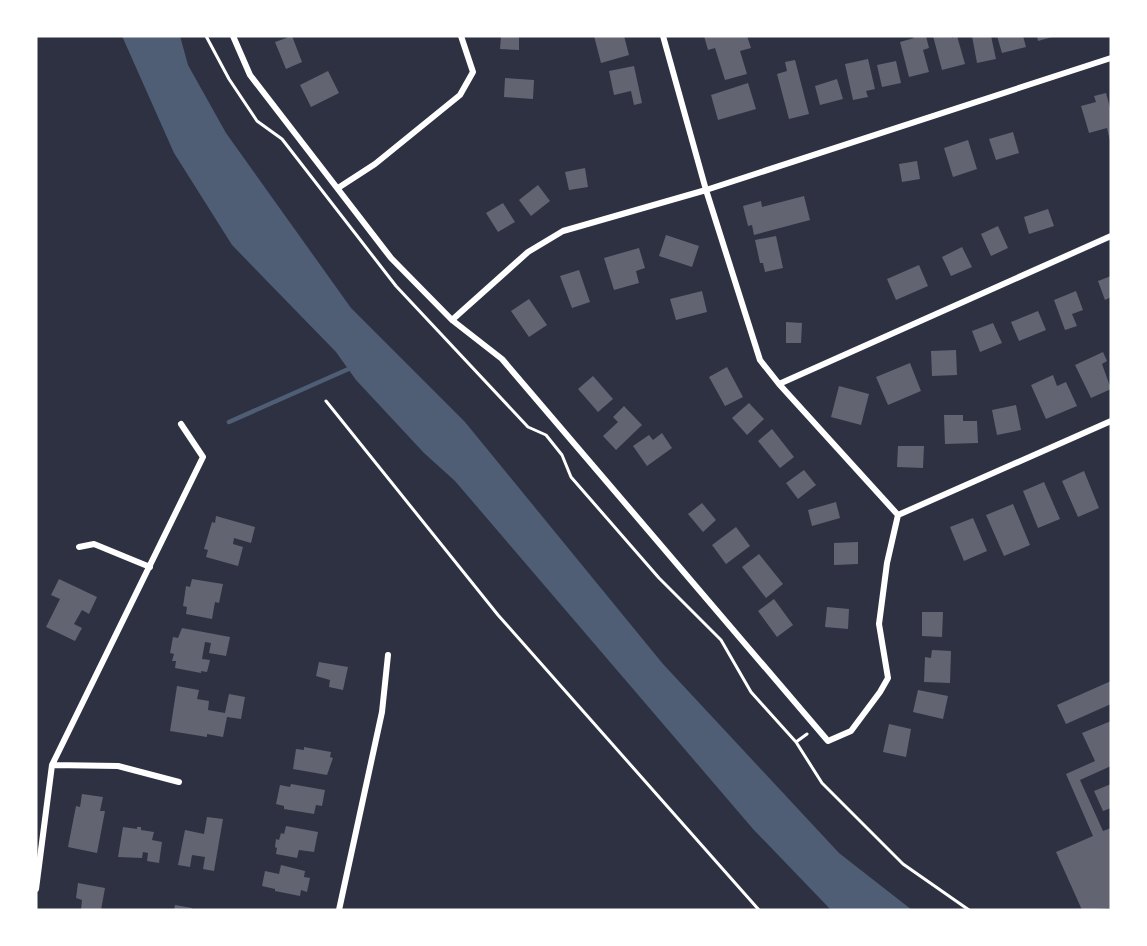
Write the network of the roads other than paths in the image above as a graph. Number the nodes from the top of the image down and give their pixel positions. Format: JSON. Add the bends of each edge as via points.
{"nodes":[{"id":1,"x":233,"y":36,"type":"edge"},
{"id":2,"x":461,"y":36,"type":"edge"},
{"id":3,"x":663,"y":36,"type":"edge"},
{"id":4,"x":1111,"y":58,"type":"edge"},
{"id":5,"x":338,"y":189,"type":"junction"},
{"id":6,"x":706,"y":190,"type":"junction"},
{"id":7,"x":1111,"y":236,"type":"edge"},
{"id":8,"x":452,"y":320,"type":"junction"},
{"id":9,"x":779,"y":384,"type":"junction"},
{"id":10,"x":1111,"y":421,"type":"edge"},
{"id":11,"x":181,"y":424,"type":"dead end"},
{"id":12,"x":898,"y":515,"type":"junction"},
{"id":13,"x":79,"y":547,"type":"dead end"},
{"id":14,"x":150,"y":567,"type":"junction"},
{"id":15,"x":388,"y":655,"type":"dead end"},
{"id":16,"x":52,"y":765,"type":"junction"},
{"id":17,"x":179,"y":782,"type":"dead end"},
{"id":18,"x":36,"y":889,"type":"edge"},
{"id":19,"x":339,"y":910,"type":"edge"}],
"edges":[{"from":1,"to":5,"type":"street","via":[[250,75]]},
{"from":2,"to":5,"type":"street","via":[[473,72],[460,95]]},
{"from":3,"to":6,"type":"street"},
{"from":4,"to":6,"type":"street"},
{"from":5,"to":8,"type":"street","via":[[391,258]]},
{"from":6,"to":8,"type":"street","via":[[562,231],[528,252]]},
{"from":6,"to":9,"type":"street","via":[[760,360]]},
{"from":7,"to":9,"type":"street"},
{"from":8,"to":12,"type":"street","via":[[502,359],[828,741],[851,730],[888,678],[879,624]]},
{"from":9,"to":12,"type":"street"},
{"from":10,"to":12,"type":"street"},
{"from":11,"to":14,"type":"street","via":[[203,457]]},
{"from":13,"to":14,"type":"street","via":[[94,544]]},
{"from":14,"to":16,"type":"street"},
{"from":15,"to":19,"type":"street","via":[[382,712]]},
{"from":16,"to":17,"type":"street","via":[[118,766]]},
{"from":16,"to":18,"type":"street"}]}
